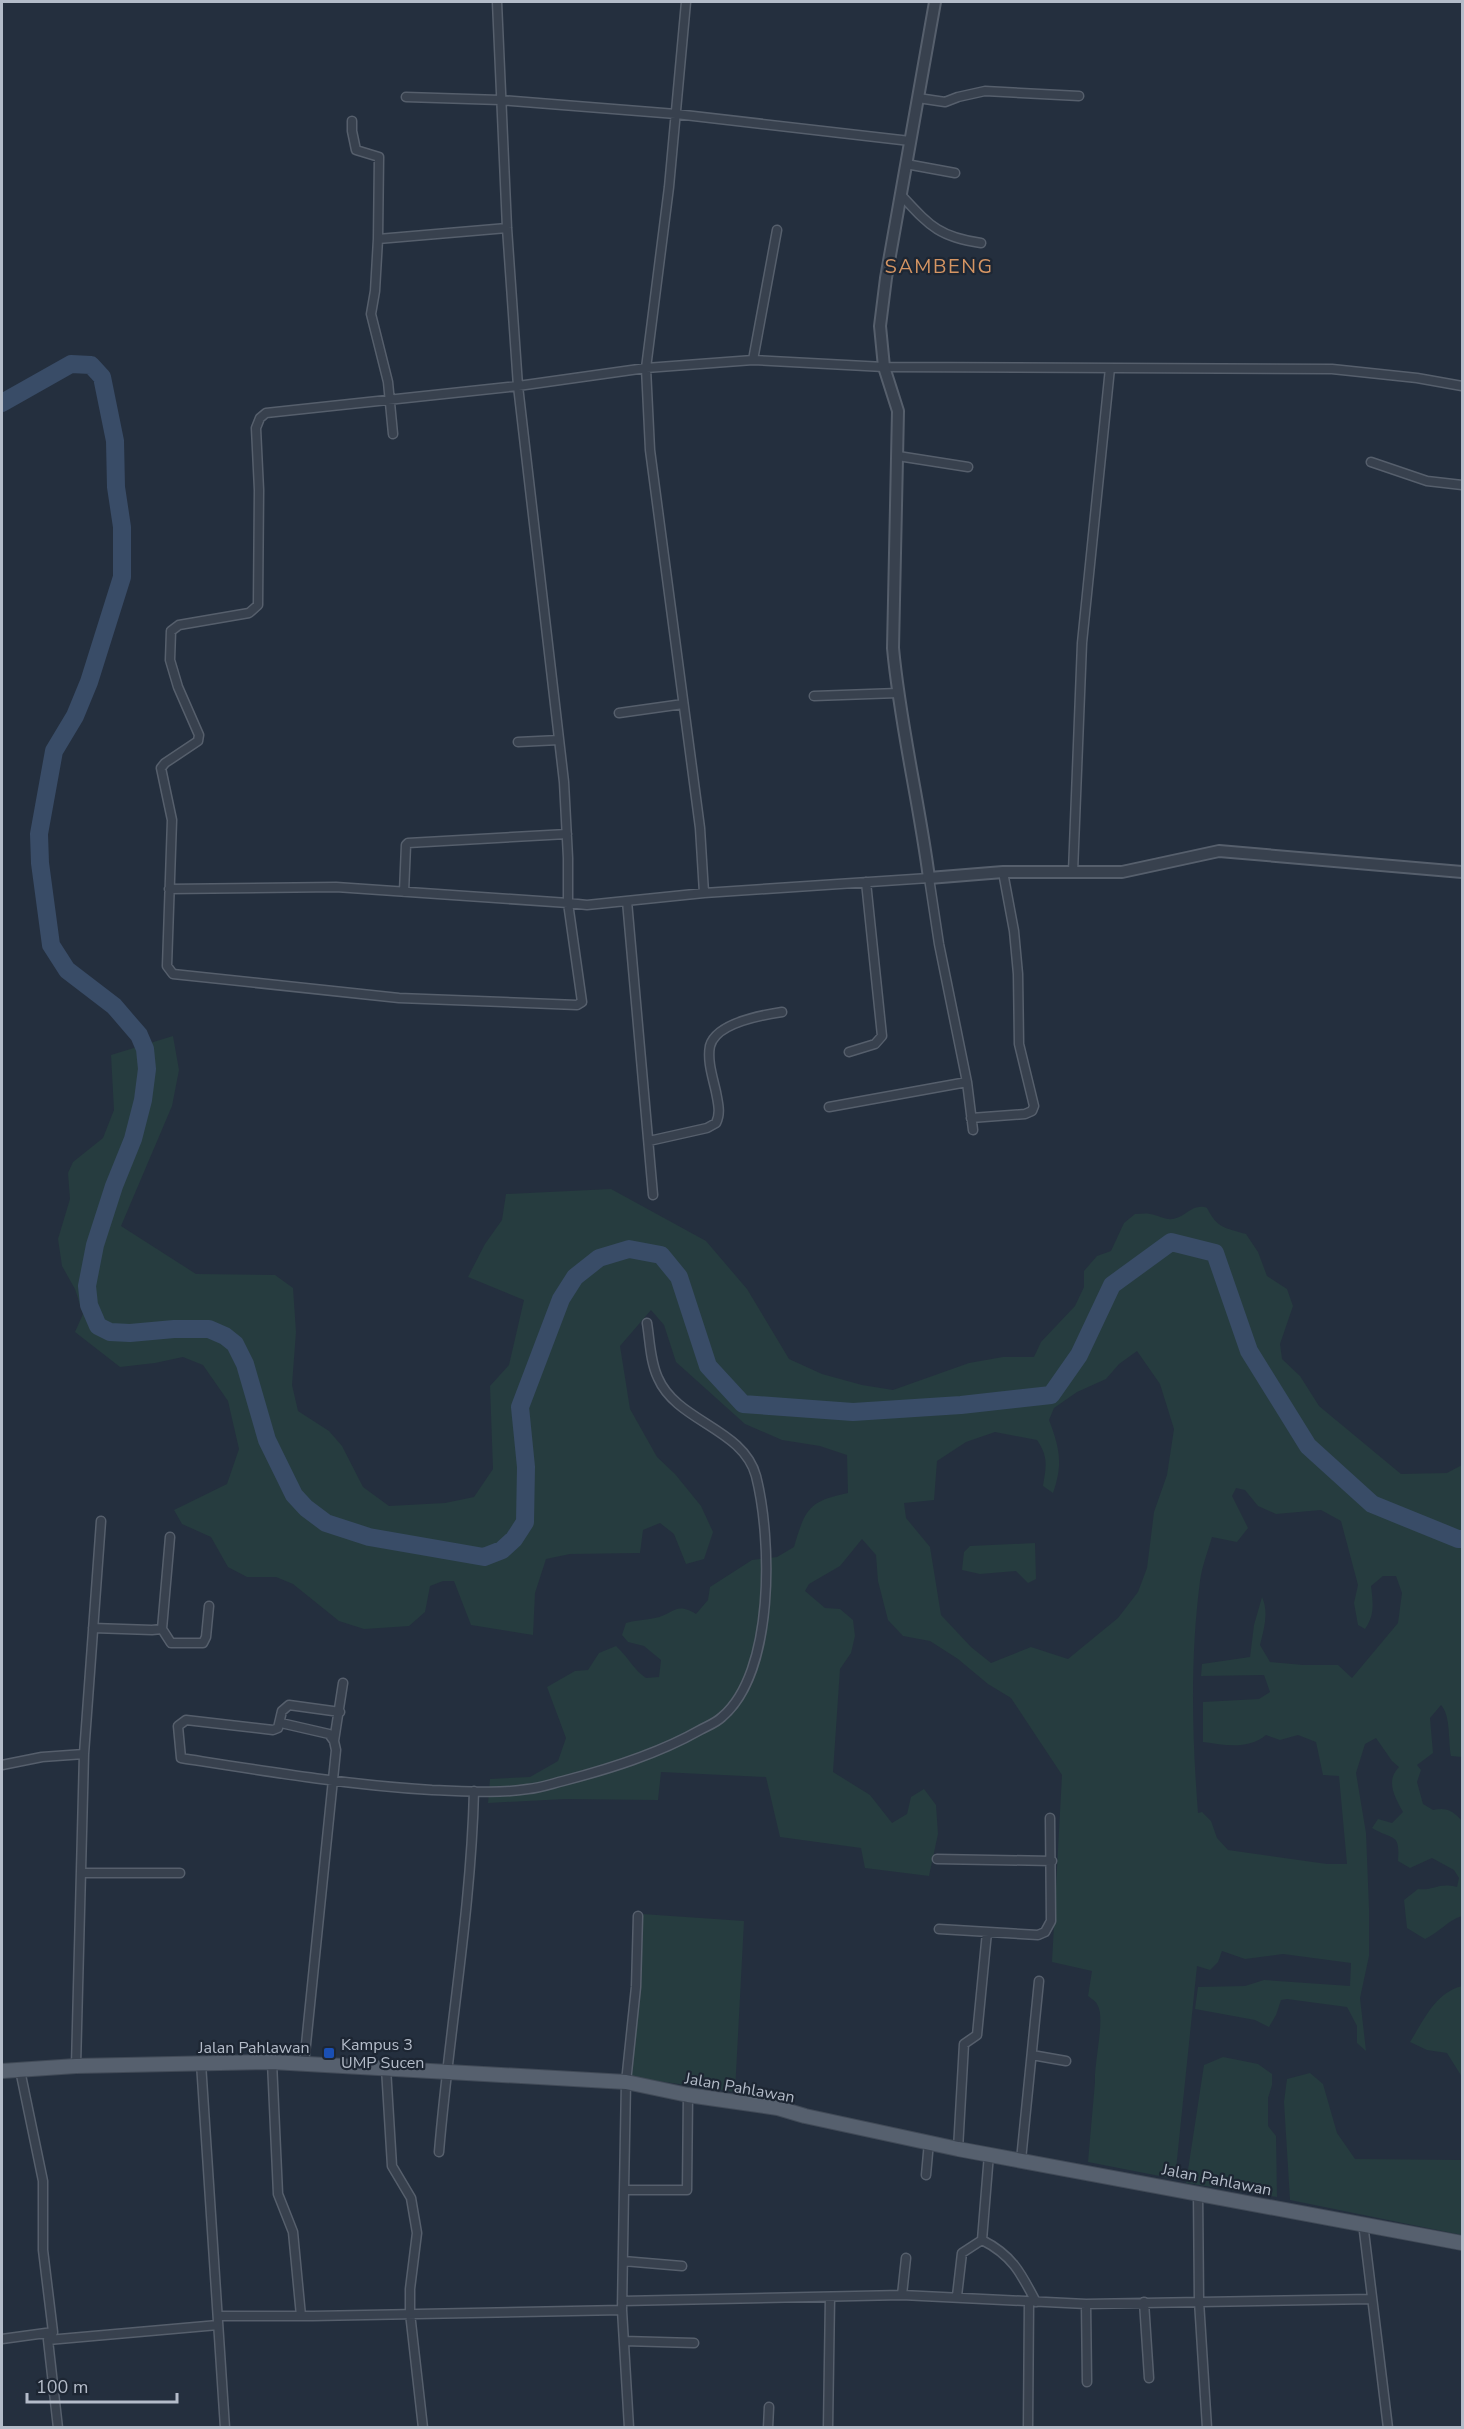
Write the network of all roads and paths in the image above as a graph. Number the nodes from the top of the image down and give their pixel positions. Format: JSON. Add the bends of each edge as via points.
{"nodes":[{"id":1,"x":497,"y":2,"type":"edge"},
{"id":2,"x":686,"y":2,"type":"edge"},
{"id":3,"x":935,"y":2,"type":"edge"},
{"id":4,"x":1079,"y":96,"type":"dead end"},
{"id":5,"x":406,"y":97,"type":"dead end"},
{"id":6,"x":918,"y":98,"type":"junction"},
{"id":7,"x":500,"y":100,"type":"junction"},
{"id":8,"x":676,"y":114,"type":"junction"},
{"id":9,"x":352,"y":121,"type":"dead end"},
{"id":10,"x":910,"y":141,"type":"junction"},
{"id":11,"x":906,"y":164,"type":"junction"},
{"id":12,"x":955,"y":173,"type":"dead end"},
{"id":13,"x":901,"y":195,"type":"junction"},
{"id":14,"x":507,"y":228,"type":"junction"},
{"id":15,"x":777,"y":230,"type":"dead end"},
{"id":16,"x":378,"y":239,"type":"junction"},
{"id":17,"x":981,"y":243,"type":"dead end"},
{"id":18,"x":753,"y":360,"type":"junction"},
{"id":19,"x":884,"y":367,"type":"junction"},
{"id":20,"x":646,"y":368,"type":"junction"},
{"id":21,"x":1110,"y":368,"type":"junction"},
{"id":22,"x":518,"y":386,"type":"junction"},
{"id":23,"x":1462,"y":386,"type":"edge"},
{"id":24,"x":391,"y":399,"type":"junction"},
{"id":25,"x":393,"y":434,"type":"dead end"},
{"id":26,"x":898,"y":456,"type":"junction"},
{"id":27,"x":1371,"y":462,"type":"dead end"},
{"id":28,"x":968,"y":467,"type":"dead end"},
{"id":29,"x":1462,"y":485,"type":"edge"},
{"id":30,"x":898,"y":693,"type":"junction"},
{"id":31,"x":814,"y":696,"type":"dead end"},
{"id":32,"x":683,"y":704,"type":"junction"},
{"id":33,"x":619,"y":713,"type":"dead end"},
{"id":34,"x":559,"y":740,"type":"junction"},
{"id":35,"x":518,"y":742,"type":"dead end"},
{"id":36,"x":567,"y":834,"type":"junction"},
{"id":37,"x":1004,"y":872,"type":"junction"},
{"id":38,"x":1073,"y":872,"type":"junction"},
{"id":39,"x":1462,"y":872,"type":"edge"},
{"id":40,"x":929,"y":878,"type":"junction"},
{"id":41,"x":866,"y":882,"type":"junction"},
{"id":42,"x":169,"y":889,"type":"junction"},
{"id":43,"x":404,"y":892,"type":"junction"},
{"id":44,"x":705,"y":893,"type":"junction"},
{"id":45,"x":627,"y":901,"type":"junction"},
{"id":46,"x":568,"y":903,"type":"junction"},
{"id":47,"x":782,"y":1011,"type":"dead end"},
{"id":48,"x":849,"y":1052,"type":"dead end"},
{"id":49,"x":967,"y":1082,"type":"junction"},
{"id":50,"x":829,"y":1107,"type":"dead end"},
{"id":51,"x":971,"y":1118,"type":"junction"},
{"id":52,"x":973,"y":1130,"type":"dead end"},
{"id":53,"x":649,"y":1141,"type":"junction"},
{"id":54,"x":653,"y":1195,"type":"dead end"},
{"id":55,"x":647,"y":1323,"type":"dead end"},
{"id":56,"x":101,"y":1521,"type":"dead end"},
{"id":57,"x":170,"y":1537,"type":"dead end"},
{"id":58,"x":208,"y":1606,"type":"dead end"},
{"id":59,"x":93,"y":1628,"type":"junction"},
{"id":60,"x":162,"y":1629,"type":"junction"},
{"id":61,"x":343,"y":1683,"type":"dead end"},
{"id":62,"x":340,"y":1712,"type":"junction"},
{"id":63,"x":281,"y":1723,"type":"junction"},
{"id":64,"x":334,"y":1741,"type":"junction"},
{"id":65,"x":84,"y":1754,"type":"junction"},
{"id":66,"x":2,"y":1765,"type":"edge"},
{"id":67,"x":334,"y":1780,"type":"junction"},
{"id":68,"x":474,"y":1791,"type":"junction"},
{"id":69,"x":1050,"y":1818,"type":"dead end"},
{"id":70,"x":937,"y":1859,"type":"dead end"},
{"id":71,"x":1052,"y":1861,"type":"junction"},
{"id":72,"x":81,"y":1873,"type":"junction"},
{"id":73,"x":180,"y":1874,"type":"dead end"},
{"id":74,"x":638,"y":1916,"type":"dead end"},
{"id":75,"x":939,"y":1929,"type":"dead end"},
{"id":76,"x":987,"y":1932,"type":"junction"},
{"id":77,"x":1039,"y":1981,"type":"dead end"},
{"id":78,"x":1032,"y":2055,"type":"junction"},
{"id":79,"x":1065,"y":2061,"type":"dead end"},
{"id":80,"x":272,"y":2062,"type":"junction"},
{"id":81,"x":201,"y":2063,"type":"junction"},
{"id":82,"x":304,"y":2064,"type":"junction"},
{"id":83,"x":76,"y":2066,"type":"junction"},
{"id":84,"x":386,"y":2068,"type":"junction"},
{"id":85,"x":20,"y":2070,"type":"junction"},
{"id":86,"x":2,"y":2071,"type":"edge"},
{"id":87,"x":446,"y":2073,"type":"junction"},
{"id":88,"x":627,"y":2082,"type":"junction"},
{"id":89,"x":688,"y":2095,"type":"junction"},
{"id":90,"x":929,"y":2142,"type":"junction"},
{"id":91,"x":958,"y":2149,"type":"junction"},
{"id":92,"x":439,"y":2151,"type":"dead end"},
{"id":93,"x":989,"y":2154,"type":"junction"},
{"id":94,"x":1021,"y":2160,"type":"junction"},
{"id":95,"x":926,"y":2175,"type":"dead end"},
{"id":96,"x":624,"y":2190,"type":"junction"},
{"id":97,"x":1198,"y":2192,"type":"junction"},
{"id":98,"x":1363,"y":2223,"type":"junction"},
{"id":99,"x":982,"y":2240,"type":"junction"},
{"id":100,"x":1462,"y":2243,"type":"edge"},
{"id":101,"x":906,"y":2258,"type":"dead end"},
{"id":102,"x":623,"y":2261,"type":"junction"},
{"id":103,"x":682,"y":2266,"type":"dead end"},
{"id":104,"x":902,"y":2295,"type":"junction"},
{"id":105,"x":957,"y":2296,"type":"junction"},
{"id":106,"x":830,"y":2297,"type":"junction"},
{"id":107,"x":1372,"y":2298,"type":"junction"},
{"id":108,"x":1199,"y":2301,"type":"junction"},
{"id":109,"x":1032,"y":2302,"type":"junction"},
{"id":110,"x":1144,"y":2302,"type":"junction"},
{"id":111,"x":1086,"y":2304,"type":"junction"},
{"id":112,"x":622,"y":2305,"type":"junction"},
{"id":113,"x":410,"y":2313,"type":"junction"},
{"id":114,"x":301,"y":2316,"type":"junction"},
{"id":115,"x":218,"y":2320,"type":"junction"},
{"id":116,"x":51,"y":2336,"type":"junction"},
{"id":117,"x":2,"y":2339,"type":"edge"},
{"id":118,"x":624,"y":2341,"type":"junction"},
{"id":119,"x":694,"y":2343,"type":"dead end"},
{"id":120,"x":1149,"y":2378,"type":"dead end"},
{"id":121,"x":1087,"y":2382,"type":"dead end"},
{"id":122,"x":769,"y":2408,"type":"dead end"},
{"id":123,"x":58,"y":2427,"type":"edge"},
{"id":124,"x":225,"y":2427,"type":"edge"},
{"id":125,"x":423,"y":2427,"type":"edge"},
{"id":126,"x":629,"y":2427,"type":"edge"},
{"id":127,"x":768,"y":2427,"type":"edge"},
{"id":128,"x":828,"y":2427,"type":"edge"},
{"id":129,"x":1029,"y":2427,"type":"edge"},
{"id":130,"x":1207,"y":2427,"type":"edge"},
{"id":131,"x":1388,"y":2427,"type":"edge"}],
"edges":[{"from":1,"to":7,"type":"street"},
{"from":2,"to":8,"type":"street"},
{"from":3,"to":6,"type":"street"},
{"from":4,"to":6,"type":"street","via":[[985,91],[945,102]]},
{"from":5,"to":7,"type":"street"},
{"from":6,"to":10,"type":"street"},
{"from":7,"to":8,"type":"street"},
{"from":7,"to":14,"type":"street"},
{"from":8,"to":10,"type":"street"},
{"from":8,"to":20,"type":"street"},
{"from":9,"to":16,"type":"street","via":[[356,150],[379,157]]},
{"from":10,"to":11,"type":"street"},
{"from":11,"to":12,"type":"street"},
{"from":11,"to":13,"type":"street"},
{"from":13,"to":17,"type":"street","via":[[946,236]]},
{"from":13,"to":19,"type":"street","via":[[881,307]]},
{"from":14,"to":16,"type":"street"},
{"from":14,"to":22,"type":"street"},
{"from":15,"to":18,"type":"street"},
{"from":16,"to":24,"type":"street","via":[[371,314]]},
{"from":18,"to":19,"type":"street"},
{"from":18,"to":20,"type":"street"},
{"from":19,"to":21,"type":"street"},
{"from":19,"to":26,"type":"street","via":[[898,411]]},
{"from":20,"to":22,"type":"street"},
{"from":20,"to":32,"type":"street","via":[[650,450]]},
{"from":21,"to":23,"type":"street","via":[[1332,369]]},
{"from":21,"to":38,"type":"street","via":[[1082,643]]},
{"from":22,"to":24,"type":"street"},
{"from":22,"to":34,"type":"street"},
{"from":24,"to":25,"type":"street"},
{"from":24,"to":42,"type":"street","via":[[266,413],[260,418],[256,428],[258,605],[249,613],[179,625],[171,631],[170,660],[199,735],[198,741],[161,768],[172,820]]},
{"from":26,"to":28,"type":"street"},
{"from":26,"to":30,"type":"street","via":[[892,616]]},
{"from":27,"to":29,"type":"street","via":[[1427,481]]},
{"from":30,"to":31,"type":"street"},
{"from":30,"to":40,"type":"street"},
{"from":32,"to":33,"type":"street"},
{"from":32,"to":44,"type":"street"},
{"from":34,"to":35,"type":"street"},
{"from":34,"to":36,"type":"street"},
{"from":36,"to":43,"type":"street","via":[[408,843]]},
{"from":36,"to":46,"type":"street"},
{"from":37,"to":38,"type":"street"},
{"from":37,"to":40,"type":"street"},
{"from":37,"to":51,"type":"street","via":[[1017,964],[1019,1044],[1034,1106],[1025,1114]]},
{"from":38,"to":39,"type":"street","via":[[1122,872],[1219,851]]},
{"from":40,"to":41,"type":"street"},
{"from":40,"to":49,"type":"street"},
{"from":41,"to":44,"type":"street"},
{"from":41,"to":48,"type":"street","via":[[882,1036],[875,1044]]},
{"from":42,"to":43,"type":"street","via":[[336,887]]},
{"from":42,"to":46,"type":"street","via":[[167,966],[173,974],[399,998],[577,1005],[583,997]]},
{"from":43,"to":46,"type":"street"},
{"from":44,"to":45,"type":"street"},
{"from":45,"to":46,"type":"street"},
{"from":45,"to":53,"type":"street"},
{"from":47,"to":53,"type":"street","via":[[736,1024],[710,1044],[719,1107],[716,1123]]},
{"from":49,"to":50,"type":"street"},
{"from":49,"to":51,"type":"street"},
{"from":51,"to":52,"type":"street"},
{"from":53,"to":54,"type":"street"},
{"from":55,"to":68,"type":"street","via":[[654,1366],[668,1394],[738,1447],[755,1474],[767,1560],[765,1601],[746,1688],[722,1718],[683,1739],[612,1767],[528,1790]]},
{"from":56,"to":59,"type":"street"},
{"from":57,"to":60,"type":"street"},
{"from":58,"to":60,"type":"street","via":[[203,1643],[171,1643]]},
{"from":59,"to":60,"type":"street"},
{"from":59,"to":65,"type":"street"},
{"from":61,"to":62,"type":"street"},
{"from":62,"to":63,"type":"street","via":[[289,1705],[282,1711]]},
{"from":62,"to":64,"type":"street"},
{"from":63,"to":64,"type":"street","via":[[324,1733]]},
{"from":63,"to":67,"type":"street","via":[[273,1730],[193,1720],[181,1722],[181,1758]]},
{"from":64,"to":67,"type":"street"},
{"from":65,"to":66,"type":"street"},
{"from":65,"to":72,"type":"street"},
{"from":67,"to":68,"type":"street"},
{"from":67,"to":82,"type":"street"},
{"from":68,"to":87,"type":"street","via":[[463,1954]]},
{"from":69,"to":71,"type":"street"},
{"from":70,"to":71,"type":"street"},
{"from":71,"to":76,"type":"street","via":[[1052,1921],[1045,1932]]},
{"from":72,"to":73,"type":"street"},
{"from":72,"to":83,"type":"street"},
{"from":74,"to":88,"type":"street"},
{"from":75,"to":76,"type":"street"},
{"from":76,"to":91,"type":"street","via":[[977,2035],[964,2044]]},
{"from":77,"to":78,"type":"street"},
{"from":78,"to":79,"type":"street"},
{"from":78,"to":94,"type":"street"},
{"from":80,"to":81,"type":"main road","name":"Jalan Pahlawan"},
{"from":80,"to":82,"type":"main road","name":"Jalan Pahlawan"},
{"from":80,"to":114,"type":"street","via":[[278,2194],[293,2232]]},
{"from":81,"to":83,"type":"main road","name":"Jalan Pahlawan"},
{"from":81,"to":115,"type":"street"},
{"from":82,"to":84,"type":"main road","name":"Jalan Pahlawan"},
{"from":83,"to":85,"type":"main road","name":"Jalan Pahlawan"},
{"from":84,"to":87,"type":"main road","name":"Jalan Pahlawan"},
{"from":84,"to":113,"type":"street","via":[[392,2166],[411,2198],[417,2233]]},
{"from":85,"to":86,"type":"main road","name":"Jalan Pahlawan"},
{"from":85,"to":116,"type":"street","via":[[43,2181],[43,2250]]},
{"from":87,"to":88,"type":"main road","name":"Jalan Pahlawan"},
{"from":87,"to":92,"type":"street"},
{"from":88,"to":89,"type":"main road","name":"Jalan Pahlawan"},
{"from":88,"to":96,"type":"street"},
{"from":89,"to":90,"type":"main road","name":"Jalan Pahlawan","via":[[778,2108]]},
{"from":89,"to":96,"type":"street","via":[[687,2190]]},
{"from":90,"to":91,"type":"main road","name":"Jalan Pahlawan"},
{"from":90,"to":95,"type":"street"},
{"from":91,"to":93,"type":"main road","name":"Jalan Pahlawan"},
{"from":93,"to":94,"type":"main road","name":"Jalan Pahlawan"},
{"from":93,"to":99,"type":"street"},
{"from":94,"to":97,"type":"main road","name":"Jalan Pahlawan"},
{"from":96,"to":102,"type":"street"},
{"from":97,"to":98,"type":"main road","name":"Jalan Pahlawan"},
{"from":97,"to":108,"type":"street"},
{"from":98,"to":100,"type":"main road","name":"Jalan Pahlawan"},
{"from":98,"to":107,"type":"street"},
{"from":99,"to":105,"type":"street","via":[[962,2253]]},
{"from":99,"to":109,"type":"street","via":[[1010,2258]]},
{"from":101,"to":104,"type":"street"},
{"from":102,"to":103,"type":"street"},
{"from":102,"to":112,"type":"street"},
{"from":104,"to":105,"type":"street"},
{"from":104,"to":106,"type":"street"},
{"from":105,"to":109,"type":"street"},
{"from":106,"to":112,"type":"street"},
{"from":106,"to":128,"type":"street"},
{"from":107,"to":108,"type":"street"},
{"from":107,"to":131,"type":"street"},
{"from":108,"to":110,"type":"street"},
{"from":108,"to":130,"type":"street"},
{"from":109,"to":111,"type":"street"},
{"from":109,"to":129,"type":"street"},
{"from":110,"to":111,"type":"street"},
{"from":110,"to":120,"type":"street"},
{"from":111,"to":121,"type":"street"},
{"from":112,"to":113,"type":"street"},
{"from":112,"to":118,"type":"street"},
{"from":113,"to":114,"type":"street"},
{"from":113,"to":125,"type":"street"},
{"from":114,"to":115,"type":"street"},
{"from":115,"to":116,"type":"street"},
{"from":115,"to":124,"type":"street"},
{"from":116,"to":117,"type":"street"},
{"from":116,"to":123,"type":"street"},
{"from":118,"to":119,"type":"street"},
{"from":118,"to":126,"type":"street"},
{"from":122,"to":127,"type":"street"}]}
